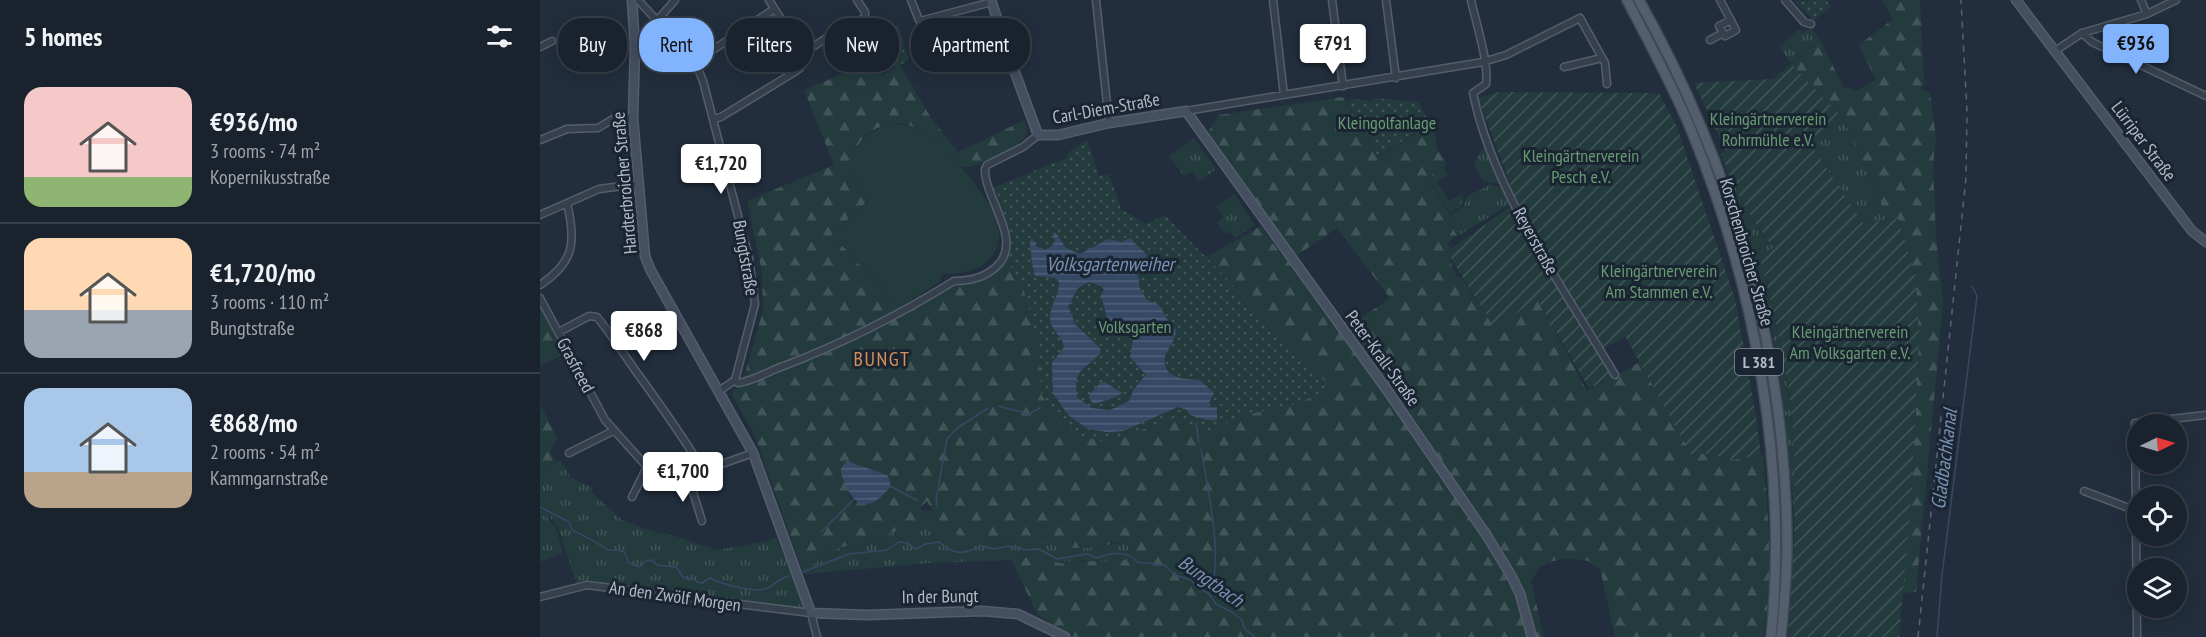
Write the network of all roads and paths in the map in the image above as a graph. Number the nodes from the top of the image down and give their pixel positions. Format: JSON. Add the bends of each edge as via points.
{"nodes":[{"id":1,"x":632,"y":0,"type":"edge"},
{"id":2,"x":638,"y":0,"type":"edge"},
{"id":3,"x":675,"y":0,"type":"edge"},
{"id":4,"x":769,"y":0,"type":"edge"},
{"id":5,"x":857,"y":0,"type":"edge"},
{"id":6,"x":911,"y":0,"type":"edge"},
{"id":7,"x":1096,"y":0,"type":"edge"},
{"id":8,"x":1273,"y":0,"type":"edge"},
{"id":9,"x":1332,"y":0,"type":"edge"},
{"id":10,"x":1386,"y":0,"type":"edge"},
{"id":11,"x":1471,"y":0,"type":"edge"},
{"id":12,"x":1627,"y":0,"type":"edge"},
{"id":13,"x":1639,"y":0,"type":"edge"},
{"id":14,"x":1720,"y":0,"type":"edge"},
{"id":15,"x":1785,"y":0,"type":"edge"},
{"id":16,"x":2016,"y":0,"type":"edge"},
{"id":17,"x":2141,"y":0,"type":"edge"},
{"id":18,"x":2176,"y":0,"type":"edge"},
{"id":19,"x":991,"y":1,"type":"edge"},
{"id":20,"x":774,"y":9,"type":"junction"},
{"id":21,"x":2147,"y":14,"type":"junction"},
{"id":22,"x":654,"y":18,"type":"edge"},
{"id":23,"x":660,"y":18,"type":"edge"},
{"id":24,"x":780,"y":18,"type":"edge"},
{"id":25,"x":1731,"y":20,"type":"junction"},
{"id":26,"x":1811,"y":24,"type":"dead end"},
{"id":27,"x":1723,"y":33,"type":"junction"},
{"id":28,"x":2082,"y":33,"type":"junction"},
{"id":29,"x":1710,"y":40,"type":"dead end"},
{"id":30,"x":552,"y":41,"type":"dead end"},
{"id":31,"x":639,"y":41,"type":"edge"},
{"id":32,"x":635,"y":46,"type":"junction"},
{"id":33,"x":540,"y":47,"type":"edge"},
{"id":34,"x":813,"y":47,"type":"edge"},
{"id":35,"x":714,"y":49,"type":"edge"},
{"id":36,"x":2055,"y":51,"type":"junction"},
{"id":37,"x":1602,"y":58,"type":"junction"},
{"id":38,"x":1484,"y":62,"type":"junction"},
{"id":39,"x":1564,"y":67,"type":"dead end"},
{"id":40,"x":699,"y":72,"type":"edge"},
{"id":41,"x":794,"y":72,"type":"edge"},
{"id":42,"x":1396,"y":78,"type":"junction"},
{"id":43,"x":1607,"y":84,"type":"dead end"},
{"id":44,"x":1343,"y":86,"type":"junction"},
{"id":45,"x":1284,"y":95,"type":"junction"},
{"id":46,"x":2206,"y":96,"type":"edge"},
{"id":47,"x":1186,"y":111,"type":"junction"},
{"id":48,"x":633,"y":118,"type":"junction"},
{"id":49,"x":714,"y":119,"type":"junction"},
{"id":50,"x":1109,"y":123,"type":"junction"},
{"id":51,"x":1038,"y":135,"type":"junction"},
{"id":52,"x":540,"y":140,"type":"edge"},
{"id":53,"x":638,"y":184,"type":"junction"},
{"id":54,"x":567,"y":203,"type":"junction"},
{"id":55,"x":540,"y":215,"type":"edge"},
{"id":56,"x":2206,"y":242,"type":"edge"},
{"id":57,"x":540,"y":285,"type":"edge"},
{"id":58,"x":540,"y":298,"type":"edge"},
{"id":59,"x":559,"y":332,"type":"junction"},
{"id":60,"x":1615,"y":375,"type":"dead end"},
{"id":61,"x":735,"y":380,"type":"junction"},
{"id":62,"x":719,"y":391,"type":"junction"},
{"id":63,"x":2206,"y":415,"type":"edge"},
{"id":64,"x":613,"y":431,"type":"junction"},
{"id":65,"x":569,"y":453,"type":"dead end"},
{"id":66,"x":753,"y":453,"type":"junction"},
{"id":67,"x":647,"y":467,"type":"junction"},
{"id":68,"x":703,"y":470,"type":"junction"},
{"id":69,"x":688,"y":476,"type":"junction"},
{"id":70,"x":2134,"y":486,"type":"edge"},
{"id":71,"x":2084,"y":491,"type":"dead end"},
{"id":72,"x":632,"y":497,"type":"dead end"},
{"id":73,"x":2127,"y":507,"type":"edge"},
{"id":74,"x":702,"y":521,"type":"dead end"},
{"id":75,"x":2135,"y":546,"type":"edge"},
{"id":76,"x":540,"y":597,"type":"edge"},
{"id":77,"x":811,"y":613,"type":"junction"},
{"id":78,"x":817,"y":637,"type":"edge"},
{"id":79,"x":1065,"y":637,"type":"edge"},
{"id":80,"x":1532,"y":637,"type":"edge"},
{"id":81,"x":1771,"y":637,"type":"edge"},
{"id":82,"x":1781,"y":637,"type":"edge"},
{"id":83,"x":2137,"y":637,"type":"edge"}],
"edges":[{"from":1,"to":32,"type":"street","name":"Hardterbroicher Straße"},
{"from":2,"to":22,"type":"street","name":"Bungtstraße"},
{"from":3,"to":23,"type":"street"},
{"from":4,"to":20,"type":"street"},
{"from":5,"to":34,"type":"street","via":[[865,17]]},
{"from":6,"to":19,"type":"street","via":[[920,20]]},
{"from":7,"to":50,"type":"street"},
{"from":8,"to":45,"type":"street"},
{"from":9,"to":44,"type":"street"},
{"from":10,"to":42,"type":"street"},
{"from":11,"to":38,"type":"street","name":"Reyerstraße"},
{"from":12,"to":81,"type":"main road","name":"Korschenbroicher Straße","number":"L 381","via":[[1691,130],[1746,295],[1767,412],[1774,497],[1776,583]]},
{"from":13,"to":82,"type":"main road","name":"Korschenbroicher Straße","number":"L 381","via":[[1672,60],[1707,138],[1729,195],[1757,292],[1779,408],[1787,547]]},
{"from":14,"to":25,"type":"street"},
{"from":15,"to":26,"type":"street","via":[[1804,22]]},
{"from":16,"to":36,"type":"street","name":"Lürriper Straße"},
{"from":17,"to":21,"type":"street"},
{"from":18,"to":21,"type":"street"},
{"from":19,"to":51,"type":"street"},
{"from":20,"to":24,"type":"street"},
{"from":20,"to":35,"type":"street"},
{"from":21,"to":28,"type":"street"},
{"from":25,"to":27,"type":"street","via":[[1719,26]]},
{"from":25,"to":27,"type":"street","via":[[1736,30],[1725,36]]},
{"from":27,"to":29,"type":"street"},
{"from":28,"to":36,"type":"street"},
{"from":28,"to":46,"type":"street","via":[[2092,42]]},
{"from":30,"to":33,"type":"street"},
{"from":31,"to":32,"type":"street"},
{"from":32,"to":48,"type":"street","name":"Hardterbroicher Straße"},
{"from":36,"to":56,"type":"street","name":"Lürriper Straße","via":[[2192,231]]},
{"from":37,"to":38,"type":"street","name":"Carl-Diem-Straße","via":[[1580,18]]},
{"from":37,"to":39,"type":"street"},
{"from":37,"to":43,"type":"street","name":"Carl-Diem-Straße"},
{"from":38,"to":42,"type":"street","name":"Carl-Diem-Straße"},
{"from":38,"to":60,"type":"street","name":"Reyerstraße","via":[[1486,84],[1473,93],[1486,141],[1529,232]]},
{"from":40,"to":49,"type":"street","name":"Bungtstraße"},
{"from":41,"to":49,"type":"street"},
{"from":42,"to":44,"type":"street","name":"Carl-Diem-Straße"},
{"from":44,"to":45,"type":"street","name":"Carl-Diem-Straße"},
{"from":45,"to":47,"type":"street","name":"Carl-Diem-Straße"},
{"from":47,"to":50,"type":"street","name":"Carl-Diem-Straße"},
{"from":47,"to":80,"type":"street","name":"Peter-Krall-Straße","via":[[1388,390],[1487,536],[1520,594]]},
{"from":48,"to":52,"type":"street","via":[[613,119],[598,128],[567,129]]},
{"from":48,"to":53,"type":"street","name":"Hardterbroicher Straße"},
{"from":49,"to":61,"type":"street","name":"Bungtstraße","via":[[749,258],[755,304]]},
{"from":50,"to":51,"type":"street","name":"Carl-Diem-Straße","via":[[1058,135]]},
{"from":51,"to":61,"type":"street","name":"Carl-Diem-Straße","via":[[985,169],[1006,246],[1005,258],[990,273],[954,281],[875,327],[820,352],[751,380]]},
{"from":53,"to":54,"type":"street","via":[[599,189]]},
{"from":53,"to":62,"type":"street","name":"Hardterbroicher Straße","via":[[647,261]]},
{"from":54,"to":55,"type":"street"},
{"from":54,"to":57,"type":"street","via":[[572,247],[561,268]]},
{"from":58,"to":59,"type":"street","name":"Grasfreed"},
{"from":59,"to":64,"type":"street","name":"Grasfreed"},
{"from":59,"to":68,"type":"street","via":[[589,316],[597,317],[680,431]]},
{"from":61,"to":62,"type":"street"},
{"from":62,"to":66,"type":"street","name":"Hardterbroicher Straße"},
{"from":63,"to":70,"type":"street","via":[[2135,423]]},
{"from":64,"to":65,"type":"street"},
{"from":64,"to":67,"type":"street","name":"Grasfreed"},
{"from":66,"to":68,"type":"street"},
{"from":66,"to":77,"type":"street","name":"Hardterbroicher Straße"},
{"from":67,"to":69,"type":"street","via":[[669,475]]},
{"from":67,"to":72,"type":"street"},
{"from":68,"to":69,"type":"street"},
{"from":69,"to":74,"type":"street"},
{"from":71,"to":73,"type":"street"},
{"from":75,"to":83,"type":"street"},
{"from":76,"to":77,"type":"street","name":"An den Zwölf Morgen","via":[[586,585]]},
{"from":77,"to":78,"type":"street"},
{"from":77,"to":79,"type":"street","name":"In der Bungt","via":[[1018,614]]}]}
